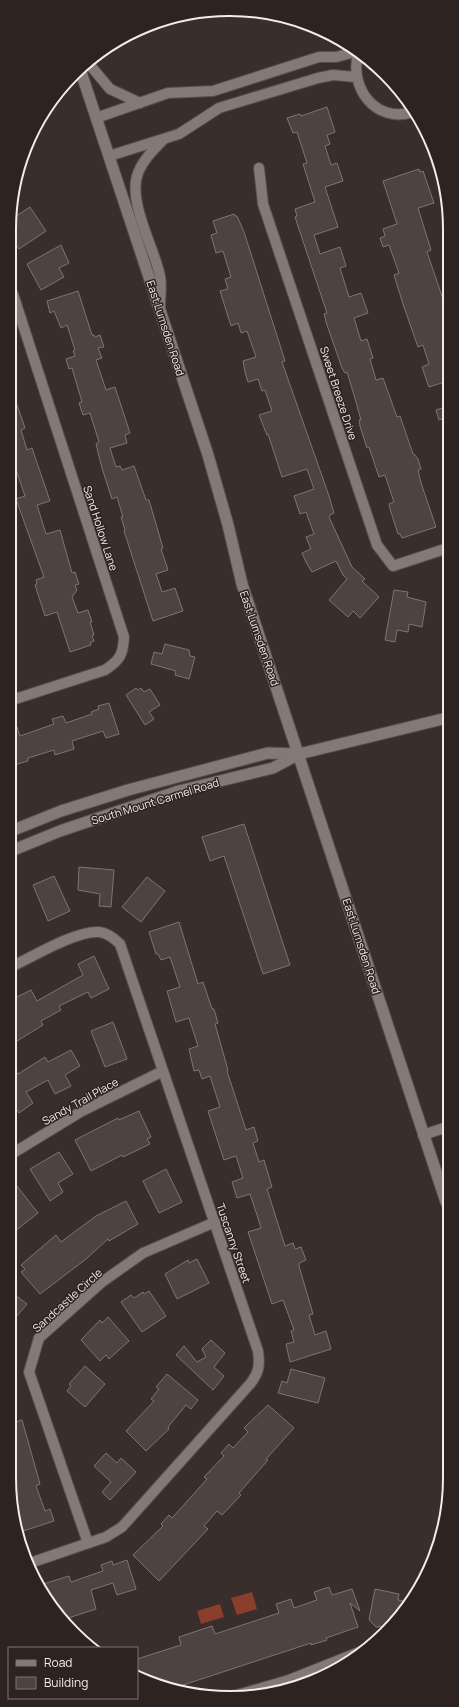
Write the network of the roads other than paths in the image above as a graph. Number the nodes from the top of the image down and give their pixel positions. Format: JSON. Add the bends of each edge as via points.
{"nodes":[{"id":1,"x":350,"y":53,"type":"edge"},
{"id":2,"x":357,"y":58,"type":"edge"},
{"id":3,"x":91,"y":67,"type":"edge"},
{"id":4,"x":82,"y":76,"type":"edge"},
{"id":5,"x":356,"y":77,"type":"junction"},
{"id":6,"x":140,"y":103,"type":"junction"},
{"id":7,"x":408,"y":113,"type":"edge"},
{"id":8,"x":96,"y":118,"type":"junction"},
{"id":9,"x":165,"y":138,"type":"junction"},
{"id":10,"x":109,"y":156,"type":"junction"},
{"id":11,"x":259,"y":168,"type":"dead end"},
{"id":12,"x":16,"y":303,"type":"edge"},
{"id":13,"x":160,"y":310,"type":"junction"},
{"id":14,"x":443,"y":550,"type":"edge"},
{"id":15,"x":16,"y":699,"type":"edge"},
{"id":16,"x":443,"y":719,"type":"edge"},
{"id":17,"x":299,"y":754,"type":"junction"},
{"id":18,"x":16,"y":830,"type":"edge"},
{"id":19,"x":16,"y":849,"type":"edge"},
{"id":20,"x":16,"y":965,"type":"edge"},
{"id":21,"x":163,"y":1071,"type":"junction"},
{"id":22,"x":443,"y":1128,"type":"edge"},
{"id":23,"x":423,"y":1134,"type":"junction"},
{"id":24,"x":16,"y":1151,"type":"edge"},
{"id":25,"x":443,"y":1193,"type":"edge"},
{"id":26,"x":215,"y":1222,"type":"junction"},
{"id":27,"x":88,"y":1543,"type":"junction"},
{"id":28,"x":33,"y":1562,"type":"edge"},
{"id":29,"x":340,"y":1660,"type":"edge"},
{"id":30,"x":289,"y":1680,"type":"junction"},
{"id":31,"x":296,"y":1680,"type":"edge"},
{"id":32,"x":266,"y":1688,"type":"edge"}],
"edges":[{"from":1,"to":6,"type":"street","via":[[336,57],[318,57],[213,91],[168,93]]},
{"from":2,"to":5,"type":"street"},
{"from":3,"to":6,"type":"street","via":[[110,89]]},
{"from":4,"to":8,"type":"street","name":"East Lumsden Road"},
{"from":5,"to":7,"type":"street","via":[[361,91],[370,102],[382,110],[396,114]]},
{"from":5,"to":9,"type":"street","via":[[318,78],[219,108],[178,134]]},
{"from":6,"to":8,"type":"street"},
{"from":8,"to":10,"type":"street","name":"East Lumsden Road"},
{"from":9,"to":10,"type":"street"},
{"from":9,"to":13,"type":"street","via":[[142,165],[137,174],[135,190],[160,277]]},
{"from":10,"to":13,"type":"street","name":"East Lumsden Road"},
{"from":11,"to":14,"type":"street","name":"Sweet Breeze Drive","via":[[263,204],[377,545],[393,566]]},
{"from":12,"to":15,"type":"street","name":"Sand Hollow Lane","via":[[124,637],[123,651],[116,662],[105,670]]},
{"from":13,"to":17,"type":"street","name":"East Lumsden Road","via":[[208,455],[242,584]]},
{"from":16,"to":17,"type":"street","name":"South Mount Carmel Road"},
{"from":17,"to":18,"type":"street","name":"South Mount Carmel Road","via":[[268,753],[128,790],[61,811]]},
{"from":17,"to":19,"type":"street","name":"South Mount Carmel Road","via":[[273,768],[179,791],[101,816]]},
{"from":17,"to":23,"type":"street","name":"East Lumsden Road"},
{"from":20,"to":21,"type":"street","name":"Tuscanny Street","via":[[81,934],[100,932],[114,938],[124,952]]},
{"from":21,"to":24,"type":"street","name":"Sandy Trail Place","via":[[82,1111]]},
{"from":21,"to":26,"type":"street","name":"Tuscanny Street"},
{"from":22,"to":23,"type":"street"},
{"from":23,"to":25,"type":"street","name":"East Lumsden Road"},
{"from":26,"to":27,"type":"street","name":"Tuscanny Street","via":[[258,1351],[259,1370],[250,1384],[122,1527],[106,1537]]},
{"from":26,"to":27,"type":"street","name":"Sandcastle Circle","via":[[143,1253],[102,1282],[39,1338],[29,1372]]},
{"from":27,"to":28,"type":"street","name":"Tuscanny Street"},
{"from":29,"to":30,"type":"street"},
{"from":30,"to":31,"type":"street"},
{"from":30,"to":32,"type":"street"}]}
